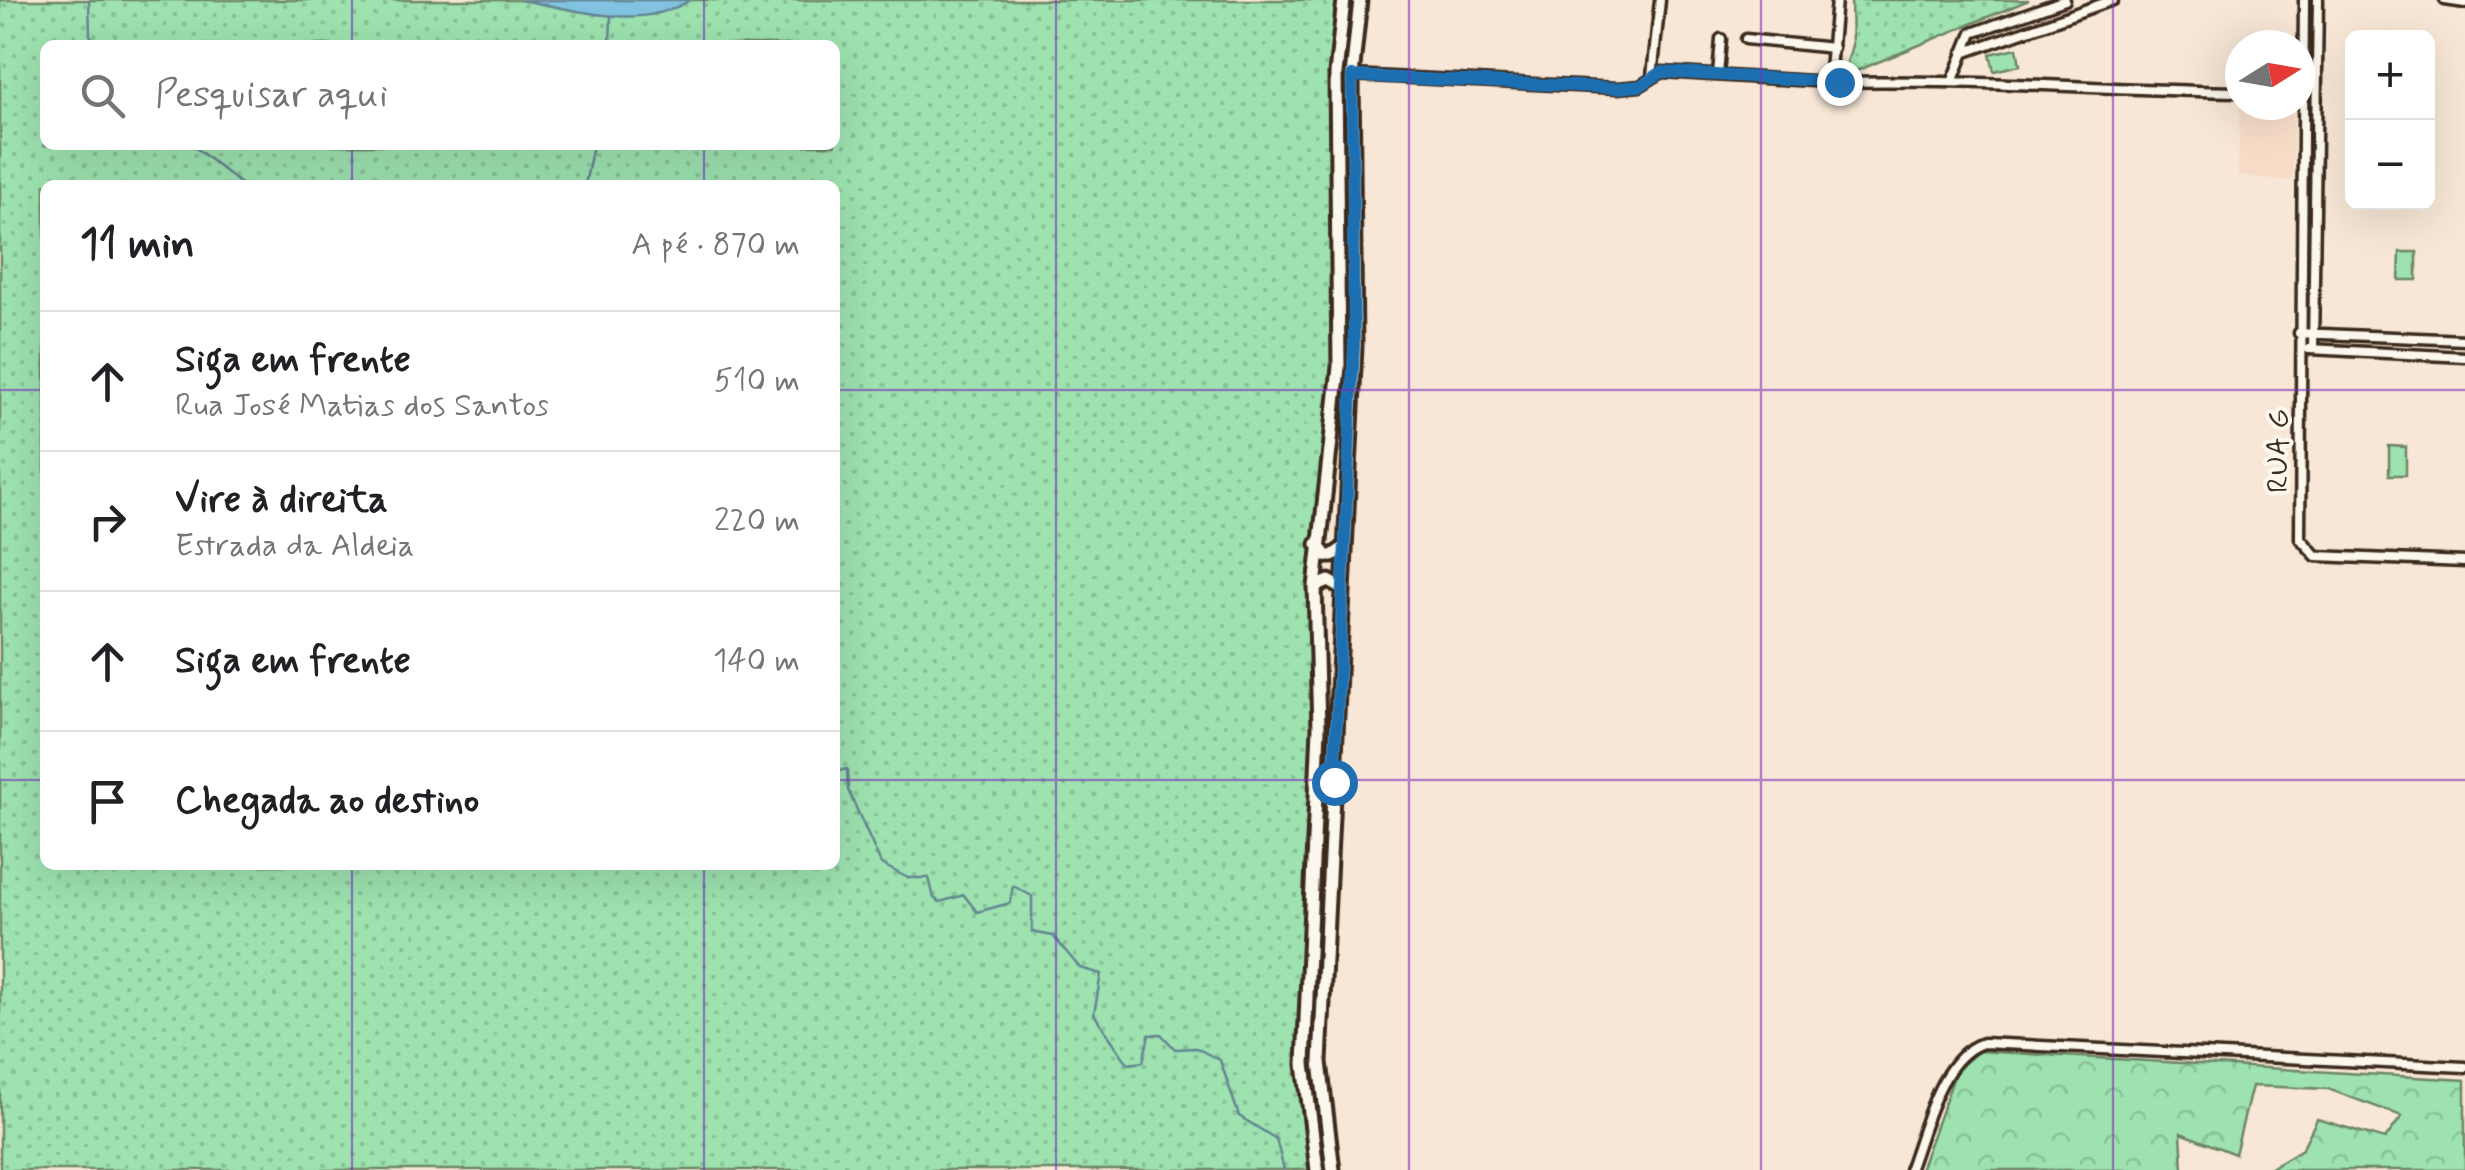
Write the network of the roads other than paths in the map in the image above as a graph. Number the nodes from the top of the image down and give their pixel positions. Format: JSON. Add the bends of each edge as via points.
{"nodes":[{"id":1,"x":1344,"y":0,"type":"edge"},
{"id":2,"x":1360,"y":0,"type":"edge"},
{"id":3,"x":1660,"y":0,"type":"edge"},
{"id":4,"x":1836,"y":0,"type":"edge"},
{"id":5,"x":2065,"y":0,"type":"edge"},
{"id":6,"x":2113,"y":0,"type":"edge"},
{"id":7,"x":2304,"y":0,"type":"edge"},
{"id":8,"x":2318,"y":0,"type":"edge"},
{"id":9,"x":2445,"y":0,"type":"edge"},
{"id":10,"x":2465,"y":4,"type":"edge"},
{"id":11,"x":2303,"y":30,"type":"edge"},
{"id":12,"x":1721,"y":38,"type":"dead end"},
{"id":13,"x":1746,"y":40,"type":"dead end"},
{"id":14,"x":1833,"y":48,"type":"junction"},
{"id":15,"x":1963,"y":54,"type":"junction"},
{"id":16,"x":1336,"y":74,"type":"junction"},
{"id":17,"x":1718,"y":75,"type":"junction"},
{"id":18,"x":1352,"y":76,"type":"junction"},
{"id":19,"x":1652,"y":77,"type":"junction"},
{"id":20,"x":1952,"y":80,"type":"junction"},
{"id":21,"x":1829,"y":82,"type":"junction"},
{"id":22,"x":2225,"y":92,"type":"edge"},
{"id":23,"x":2302,"y":120,"type":"edge"},
{"id":24,"x":2299,"y":333,"type":"junction"},
{"id":25,"x":2313,"y":334,"type":"junction"},
{"id":26,"x":2465,"y":340,"type":"edge"},
{"id":27,"x":2299,"y":348,"type":"junction"},
{"id":28,"x":2313,"y":349,"type":"junction"},
{"id":29,"x":2465,"y":356,"type":"edge"},
{"id":30,"x":1318,"y":544,"type":"junction"},
{"id":31,"x":1346,"y":546,"type":"junction"},
{"id":32,"x":2465,"y":562,"type":"edge"},
{"id":33,"x":1315,"y":587,"type":"junction"},
{"id":34,"x":1343,"y":589,"type":"junction"},
{"id":35,"x":2465,"y":1067,"type":"edge"},
{"id":36,"x":1317,"y":1170,"type":"edge"},
{"id":37,"x":1334,"y":1170,"type":"edge"},
{"id":38,"x":1909,"y":1170,"type":"edge"}],
"edges":[{"from":1,"to":16,"type":"main road"},
{"from":2,"to":18,"type":"main road"},
{"from":3,"to":19,"type":"street"},
{"from":4,"to":14,"type":"street"},
{"from":5,"to":15,"type":"street","via":[[1972,33]]},
{"from":6,"to":15,"type":"street"},
{"from":7,"to":11,"type":"street","name":"RUA G"},
{"from":8,"to":25,"type":"street"},
{"from":9,"to":10,"type":"street"},
{"from":12,"to":17,"type":"street"},
{"from":13,"to":14,"type":"street"},
{"from":14,"to":21,"type":"street"},
{"from":15,"to":20,"type":"street"},
{"from":16,"to":18,"type":"street"},
{"from":16,"to":30,"type":"main road","via":[[1338,367]]},
{"from":17,"to":19,"type":"street"},
{"from":17,"to":21,"type":"street"},
{"from":18,"to":19,"type":"street","via":[[1603,88],[1640,86]]},
{"from":18,"to":31,"type":"main road","via":[[1354,346]]},
{"from":20,"to":21,"type":"street"},
{"from":20,"to":22,"type":"street"},
{"from":23,"to":24,"type":"street","name":"RUA G"},
{"from":24,"to":25,"type":"street"},
{"from":24,"to":27,"type":"street","name":"RUA G"},
{"from":25,"to":26,"type":"street"},
{"from":25,"to":28,"type":"street"},
{"from":27,"to":28,"type":"street"},
{"from":27,"to":32,"type":"street","name":"RUA G","via":[[2299,526],[2308,552]]},
{"from":28,"to":29,"type":"street"},
{"from":30,"to":31,"type":"main road","via":[[1326,556]]},
{"from":30,"to":33,"type":"main road"},
{"from":31,"to":34,"type":"main road"},
{"from":33,"to":34,"type":"main road","via":[[1330,581]]},
{"from":33,"to":36,"type":"main road","via":[[1320,728],[1304,1064]]},
{"from":34,"to":37,"type":"main road","via":[[1320,1062]]},
{"from":35,"to":38,"type":"street","via":[[1983,1043],[1969,1048],[1947,1077]]}]}
